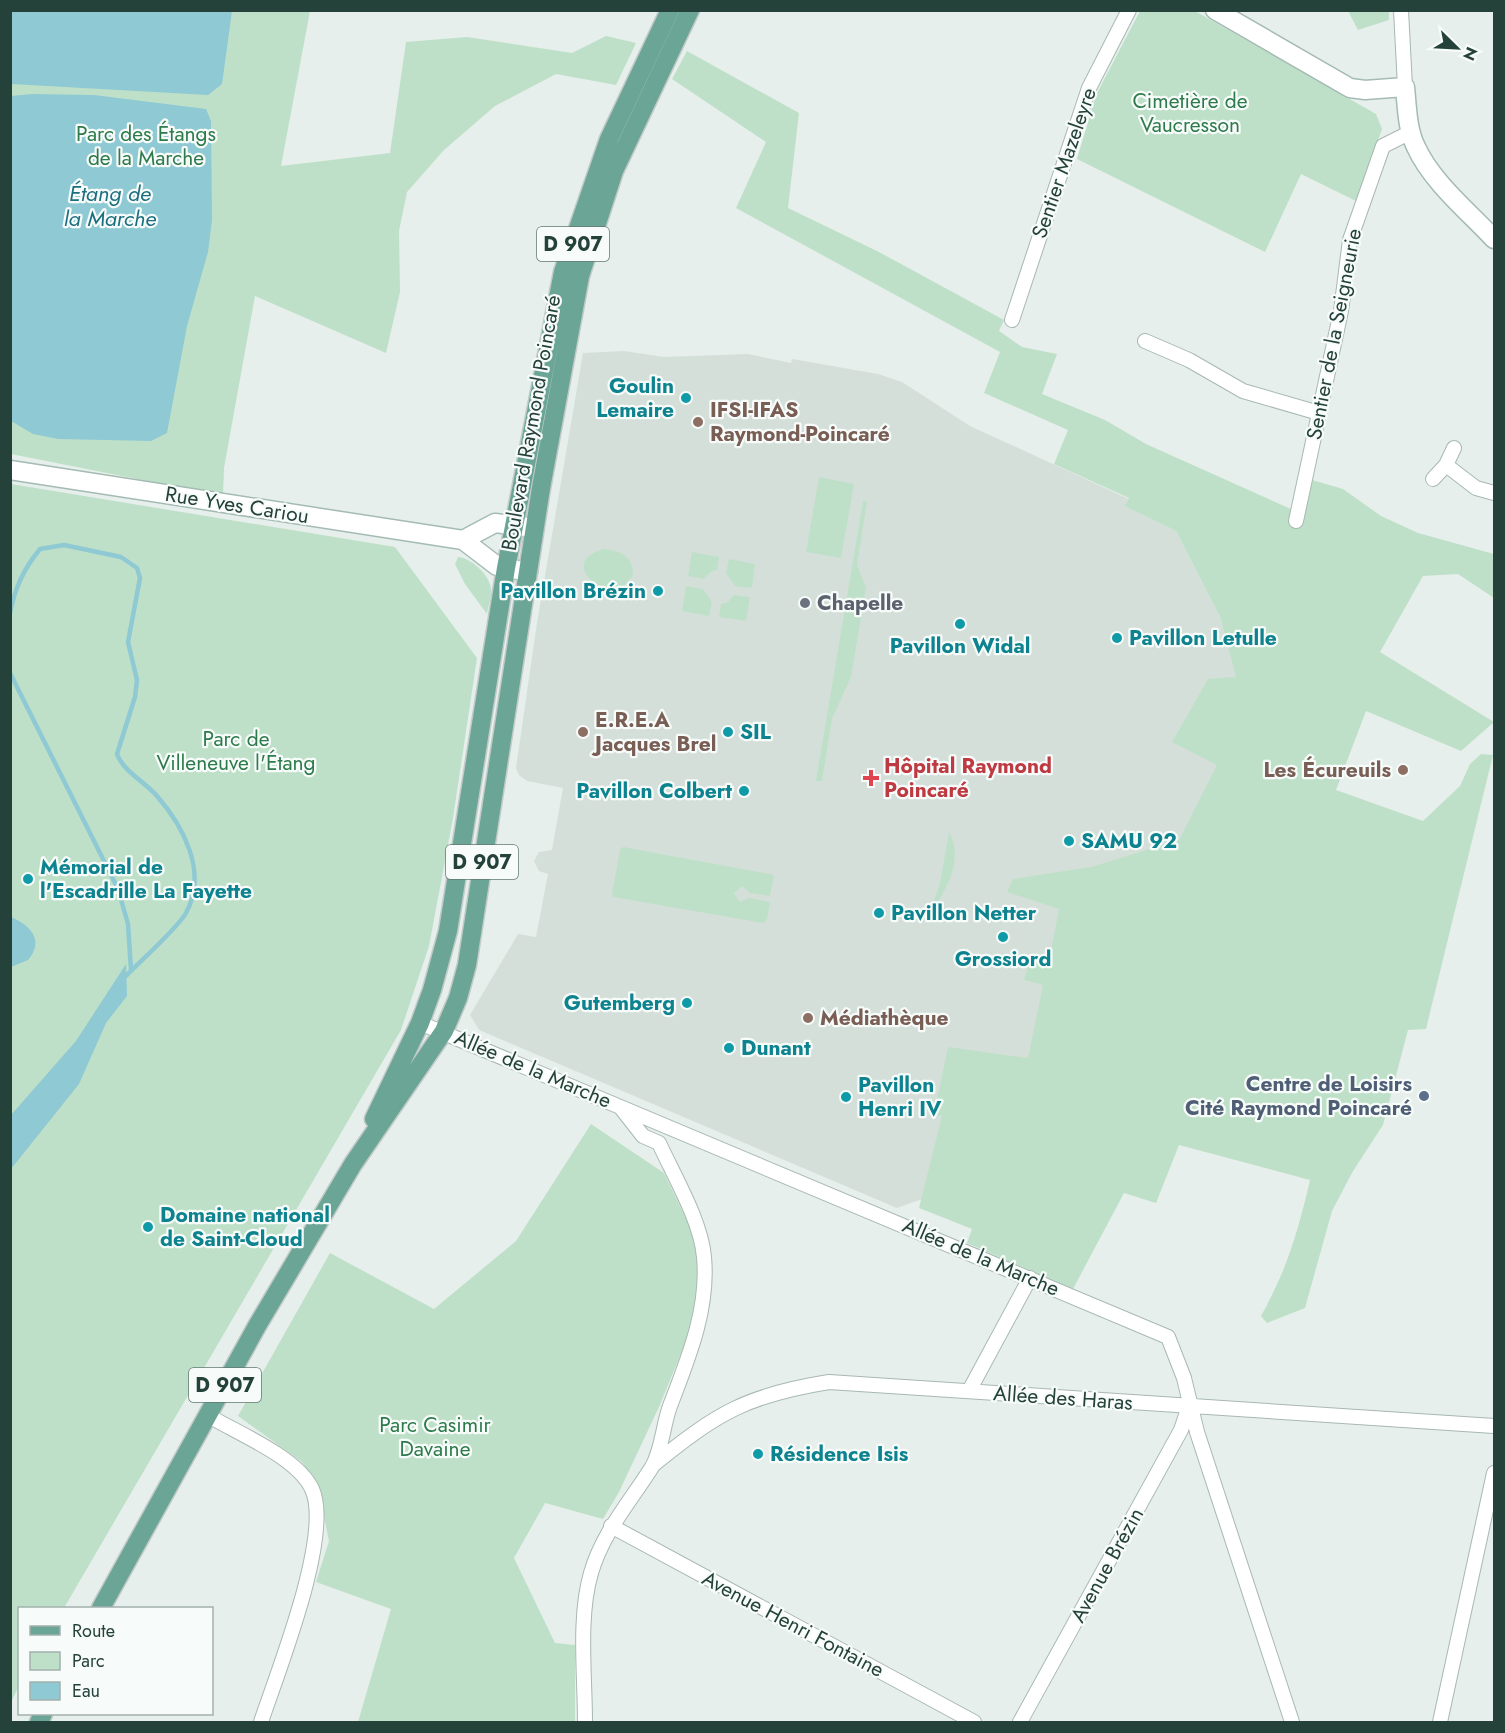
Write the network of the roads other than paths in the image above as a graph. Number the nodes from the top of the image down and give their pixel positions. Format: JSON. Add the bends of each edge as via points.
{"nodes":[{"id":1,"x":670,"y":10,"type":"edge"},
{"id":2,"x":690,"y":10,"type":"edge"},
{"id":3,"x":1129,"y":10,"type":"edge"},
{"id":4,"x":1215,"y":10,"type":"edge"},
{"id":5,"x":1401,"y":10,"type":"edge"},
{"id":6,"x":1405,"y":87,"type":"junction"},
{"id":7,"x":1411,"y":132,"type":"junction"},
{"id":8,"x":1494,"y":239,"type":"edge"},
{"id":9,"x":1012,"y":321,"type":"dead end"},
{"id":10,"x":1145,"y":341,"type":"dead end"},
{"id":11,"x":1318,"y":413,"type":"junction"},
{"id":12,"x":1454,"y":448,"type":"dead end"},
{"id":13,"x":1446,"y":465,"type":"junction"},
{"id":14,"x":10,"y":470,"type":"edge"},
{"id":15,"x":1433,"y":479,"type":"dead end"},
{"id":16,"x":1494,"y":493,"type":"edge"},
{"id":17,"x":1296,"y":521,"type":"dead end"},
{"id":18,"x":514,"y":524,"type":"junction"},
{"id":19,"x":534,"y":528,"type":"junction"},
{"id":20,"x":484,"y":531,"type":"junction"},
{"id":21,"x":463,"y":540,"type":"junction"},
{"id":22,"x":482,"y":556,"type":"junction"},
{"id":23,"x":506,"y":568,"type":"junction"},
{"id":24,"x":528,"y":572,"type":"junction"},
{"id":25,"x":420,"y":1023,"type":"junction"},
{"id":26,"x":444,"y":1031,"type":"junction"},
{"id":27,"x":621,"y":1107,"type":"junction"},
{"id":28,"x":669,"y":1126,"type":"junction"},
{"id":29,"x":659,"y":1143,"type":"junction"},
{"id":30,"x":353,"y":1164,"type":"junction"},
{"id":31,"x":1030,"y":1278,"type":"junction"},
{"id":32,"x":969,"y":1391,"type":"junction"},
{"id":33,"x":1189,"y":1406,"type":"junction"},
{"id":34,"x":209,"y":1416,"type":"junction"},
{"id":35,"x":1494,"y":1426,"type":"edge"},
{"id":36,"x":653,"y":1465,"type":"junction"},
{"id":37,"x":1494,"y":1473,"type":"edge"},
{"id":38,"x":611,"y":1526,"type":"junction"},
{"id":39,"x":102,"y":1607,"type":"edge"},
{"id":40,"x":261,"y":1722,"type":"edge"},
{"id":41,"x":585,"y":1722,"type":"edge"},
{"id":42,"x":975,"y":1722,"type":"edge"},
{"id":43,"x":1020,"y":1722,"type":"edge"},
{"id":44,"x":1292,"y":1722,"type":"edge"},
{"id":45,"x":1440,"y":1722,"type":"edge"}],
"edges":[{"from":1,"to":18,"type":"main road","number":"D 907","via":[[609,139],[563,272]]},
{"from":2,"to":19,"type":"main road","name":"Boulevard Raymond Poincaré","number":"D 907","via":[[614,171],[593,231],[573,309]]},
{"from":3,"to":9,"type":"street","name":"Sentier Mazeleyre","via":[[1089,88]]},
{"from":4,"to":6,"type":"main road","via":[[1350,88]]},
{"from":5,"to":6,"type":"street"},
{"from":6,"to":7,"type":"main road"},
{"from":7,"to":8,"type":"main road","via":[[1429,167]]},
{"from":7,"to":11,"type":"street","name":"Sentier de la Seigneurie","via":[[1383,146],[1353,228],[1341,311]]},
{"from":10,"to":11,"type":"street","via":[[1251,394]]},
{"from":11,"to":17,"type":"street","name":"Sentier de la Seigneurie"},
{"from":12,"to":13,"type":"street"},
{"from":13,"to":15,"type":"street"},
{"from":13,"to":16,"type":"street","via":[[1476,488]]},
{"from":14,"to":21,"type":"main road","name":"Rue Yves Cariou"},
{"from":18,"to":19,"type":"main road"},
{"from":18,"to":20,"type":"main road","via":[[495,524]]},
{"from":18,"to":23,"type":"main road","number":"D 907"},
{"from":19,"to":24,"type":"main road","name":"Boulevard Raymond Poincaré","number":"D 907"},
{"from":20,"to":21,"type":"main road"},
{"from":20,"to":22,"type":"main road","via":[[480,539]]},
{"from":21,"to":22,"type":"main road"},
{"from":22,"to":23,"type":"main road"},
{"from":23,"to":24,"type":"main road"},
{"from":23,"to":25,"type":"main road","name":"Boulevard Raymond Poincaré","number":"D 907","via":[[448,931]]},
{"from":24,"to":26,"type":"main road","name":"Boulevard Raymond Poincaré","number":"D 907","via":[[466,965]]},
{"from":25,"to":26,"type":"street","name":"Allée de la Marche"},
{"from":25,"to":30,"type":"main road","name":"Boulevard Raymond Poincaré","number":"D 907"},
{"from":26,"to":27,"type":"street","name":"Allée de la Marche"},
{"from":26,"to":30,"type":"main road","name":"Boulevard Raymond Poincaré","number":"D 907"},
{"from":27,"to":28,"type":"street","name":"Allée de la Marche"},
{"from":27,"to":29,"type":"street","via":[[643,1136]]},
{"from":28,"to":29,"type":"street"},
{"from":28,"to":31,"type":"street","name":"Allée de la Marche"},
{"from":29,"to":36,"type":"street","via":[[699,1234],[704,1298],[691,1351]]},
{"from":30,"to":34,"type":"main road","name":"Boulevard Raymond Poincaré","number":"D 907","via":[[256,1326]]},
{"from":31,"to":32,"type":"street"},
{"from":31,"to":33,"type":"street","name":"Allée de la Marche","via":[[1168,1337],[1184,1378]]},
{"from":32,"to":33,"type":"street","name":"Allée des Haras"},
{"from":32,"to":36,"type":"street","name":"Allée des Haras","via":[[829,1382],[798,1387],[735,1406],[694,1431]]},
{"from":33,"to":35,"type":"street","name":"Allée des Haras"},
{"from":33,"to":43,"type":"street","name":"Avenue Brézin","via":[[1181,1430]]},
{"from":33,"to":44,"type":"street","name":"Allée de la Marche"},
{"from":34,"to":39,"type":"main road","name":"Boulevard Raymond Poincaré","number":"D 907"},
{"from":34,"to":40,"type":"street","via":[[291,1464],[312,1490],[318,1524],[313,1561]]},
{"from":36,"to":38,"type":"street"},
{"from":37,"to":45,"type":"street"},
{"from":38,"to":41,"type":"street","via":[[591,1574],[584,1625]]},
{"from":38,"to":42,"type":"street","name":"Avenue Henri Fontaine"}]}
